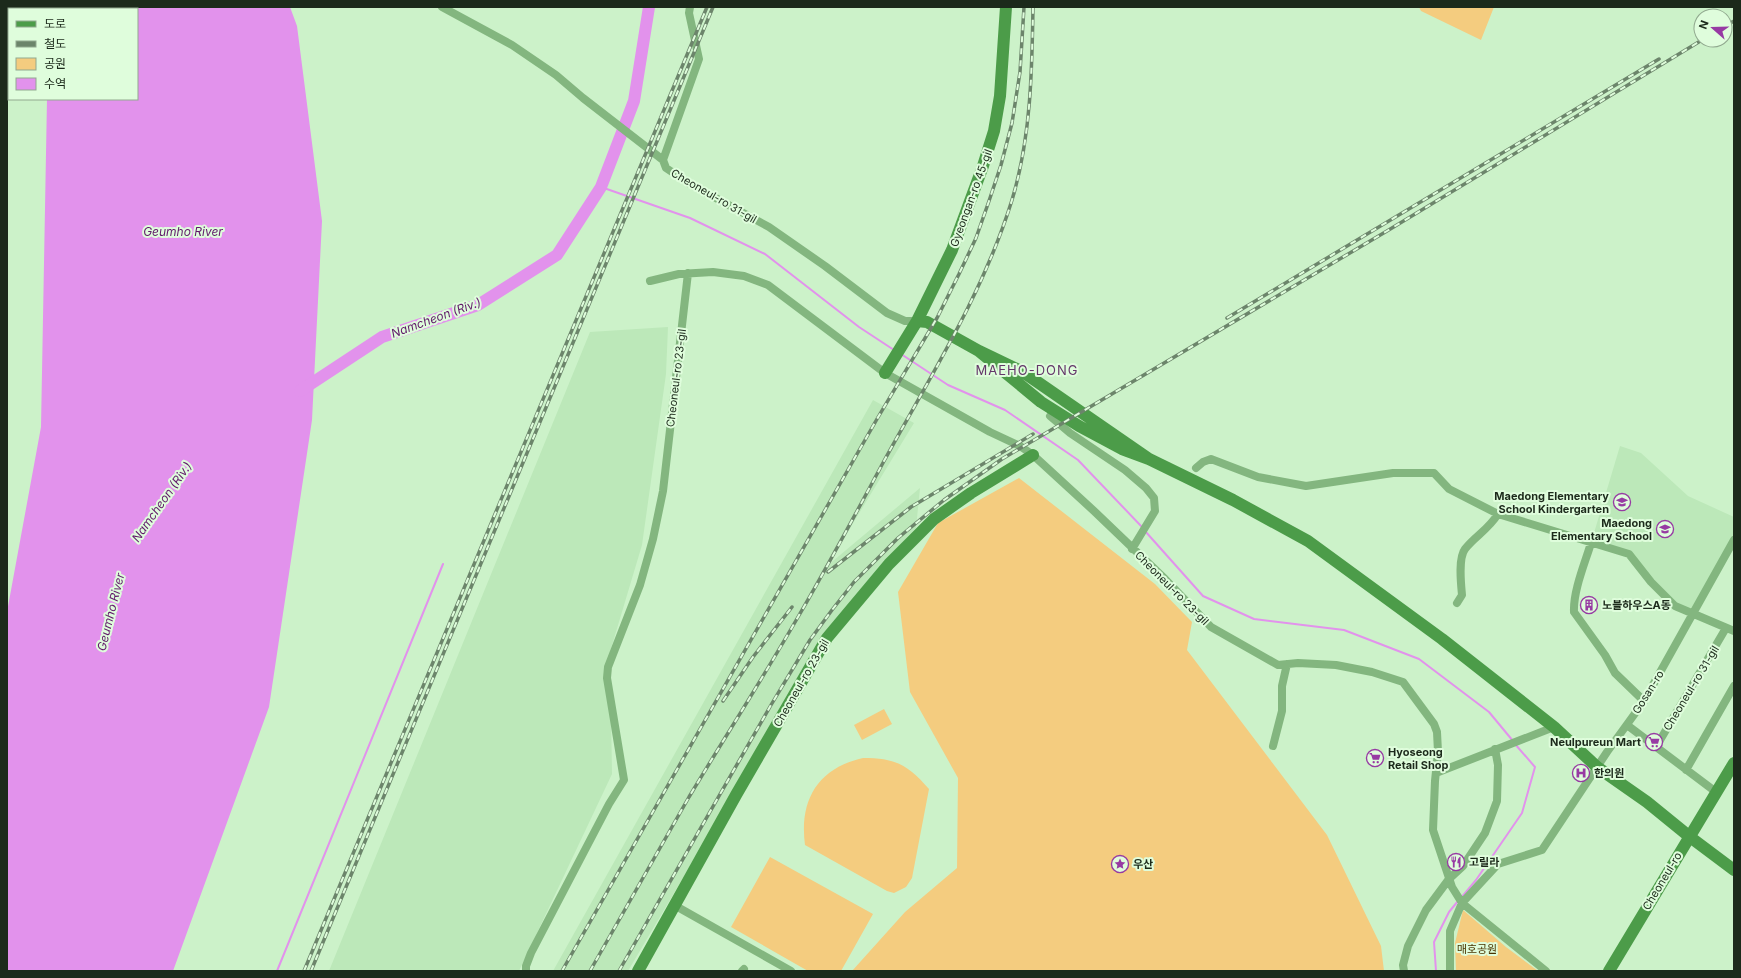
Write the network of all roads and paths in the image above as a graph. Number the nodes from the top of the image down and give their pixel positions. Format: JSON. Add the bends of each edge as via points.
{"nodes":[{"id":1,"x":442,"y":7,"type":"edge"},
{"id":2,"x":690,"y":7,"type":"edge"},
{"id":3,"x":1006,"y":7,"type":"edge"},
{"id":4,"x":663,"y":160,"type":"junction"},
{"id":5,"x":688,"y":274,"type":"junction"},
{"id":6,"x":650,"y":280,"type":"dead end"},
{"id":7,"x":914,"y":325,"type":"junction"},
{"id":8,"x":887,"y":369,"type":"junction"},
{"id":9,"x":1050,"y":416,"type":"dead end"},
{"id":10,"x":1033,"y":455,"type":"junction"},
{"id":11,"x":1196,"y":468,"type":"dead end"},
{"id":12,"x":1498,"y":514,"type":"junction"},
{"id":13,"x":1734,"y":540,"type":"edge"},
{"id":14,"x":1591,"y":543,"type":"junction"},
{"id":15,"x":1135,"y":546,"type":"junction"},
{"id":16,"x":1457,"y":603,"type":"dead end"},
{"id":17,"x":1694,"y":615,"type":"junction"},
{"id":18,"x":1730,"y":630,"type":"edge"},
{"id":19,"x":1287,"y":664,"type":"junction"},
{"id":20,"x":1734,"y":686,"type":"edge"},
{"id":21,"x":1644,"y":701,"type":"junction"},
{"id":22,"x":1627,"y":725,"type":"junction"},
{"id":23,"x":1554,"y":727,"type":"junction"},
{"id":24,"x":1273,"y":746,"type":"dead end"},
{"id":25,"x":1656,"y":747,"type":"junction"},
{"id":26,"x":1495,"y":749,"type":"junction"},
{"id":27,"x":1734,"y":763,"type":"edge"},
{"id":28,"x":1597,"y":767,"type":"junction"},
{"id":29,"x":1686,"y":770,"type":"junction"},
{"id":30,"x":1436,"y":773,"type":"junction"},
{"id":31,"x":1716,"y":792,"type":"junction"},
{"id":32,"x":1690,"y":837,"type":"junction"},
{"id":33,"x":1734,"y":870,"type":"edge"},
{"id":34,"x":1450,"y":883,"type":"junction"},
{"id":35,"x":1462,"y":903,"type":"junction"},
{"id":36,"x":674,"y":905,"type":"junction"},
{"id":37,"x":526,"y":971,"type":"edge"},
{"id":38,"x":638,"y":971,"type":"edge"},
{"id":39,"x":791,"y":971,"type":"edge"},
{"id":40,"x":1404,"y":971,"type":"edge"},
{"id":41,"x":1450,"y":971,"type":"edge"},
{"id":42,"x":1546,"y":971,"type":"edge"},
{"id":43,"x":1609,"y":971,"type":"edge"}],
"edges":[{"from":1,"to":4,"type":"street","name":"Cheoneul-ro 31-gil","via":[[512,45],[556,75]]},
{"from":2,"to":4,"type":"street","via":[[688,13],[699,59]]},
{"from":3,"to":7,"type":"street","name":"Gyeongan-ro 45-gil","via":[[1000,96],[984,166],[952,250]]},
{"from":4,"to":7,"type":"street","name":"Cheoneul-ro 31-gil","via":[[666,168],[690,184],[768,228],[825,266],[887,313]]},
{"from":5,"to":6,"type":"street","name":"Cheoneul-ro 23-gil"},
{"from":5,"to":8,"type":"street","name":"Cheoneul-ro 23-gil","via":[[713,272],[744,276],[768,285]]},
{"from":5,"to":37,"type":"street","name":"Cheoneul-ro 23-gil","via":[[663,491],[640,585],[608,667],[607,678],[624,780],[531,953]]},
{"from":7,"to":8,"type":"street","name":"Gyeongan-ro 45-gil"},
{"from":7,"to":23,"type":"street","name":"Cheoneul-ro 31-gil","via":[[927,322],[1023,372],[1150,459],[1308,541],[1442,638]]},
{"from":8,"to":10,"type":"street","name":"Cheoneul-ro 23-gil","via":[[990,432]]},
{"from":9,"to":15,"type":"street","via":[[1070,433],[1125,470],[1154,498],[1155,512]]},
{"from":10,"to":15,"type":"street","name":"Cheoneul-ro 23-gil"},
{"from":10,"to":36,"type":"street","name":"Cheoneul-ro 23-gil","via":[[934,519],[889,564],[827,638]]},
{"from":11,"to":12,"type":"street","name":"Cheoneul-ro 31-gil","via":[[1211,459],[1258,477],[1306,486],[1392,473],[1434,474],[1450,489]]},
{"from":12,"to":14,"type":"street","name":"Cheoneul-ro 31-gil"},
{"from":12,"to":16,"type":"street","via":[[1491,525],[1465,549],[1460,580],[1462,595]]},
{"from":13,"to":17,"type":"street","name":"Gosan-ro"},
{"from":14,"to":17,"type":"street","name":"Cheoneul-ro 31-gil","via":[[1629,554],[1651,582],[1675,606]]},
{"from":14,"to":21,"type":"street","via":[[1576,593],[1574,612],[1615,672]]},
{"from":15,"to":19,"type":"street","name":"Cheoneul-ro 23-gil","via":[[1211,627],[1278,664]]},
{"from":17,"to":18,"type":"street","name":"Cheoneul-ro 31-gil"},
{"from":17,"to":21,"type":"street","name":"Gosan-ro"},
{"from":18,"to":25,"type":"street","name":"Cheoneul-ro 31-gil"},
{"from":19,"to":24,"type":"street","via":[[1282,686],[1282,711]]},
{"from":19,"to":30,"type":"street","name":"Cheoneul-ro 23-gil","via":[[1336,665],[1372,672],[1403,682],[1434,724],[1437,732]]},
{"from":20,"to":29,"type":"street"},
{"from":21,"to":22,"type":"street","name":"Gosan-ro"},
{"from":22,"to":25,"type":"street"},
{"from":22,"to":28,"type":"street","name":"Gosan-ro"},
{"from":23,"to":26,"type":"street"},
{"from":23,"to":28,"type":"street"},
{"from":25,"to":29,"type":"street"},
{"from":26,"to":30,"type":"street"},
{"from":26,"to":34,"type":"street","via":[[1498,765],[1497,801],[1485,833]]},
{"from":27,"to":31,"type":"street","name":"Cheoneul-ro"},
{"from":28,"to":32,"type":"street","via":[[1647,802]]},
{"from":28,"to":35,"type":"street","name":"Gosan-ro","via":[[1542,850],[1498,864]]},
{"from":29,"to":31,"type":"street"},
{"from":30,"to":34,"type":"street","name":"Cheoneul-ro 23-gil","via":[[1433,830]]},
{"from":31,"to":32,"type":"street","name":"Cheoneul-ro"},
{"from":32,"to":33,"type":"street"},
{"from":32,"to":43,"type":"street","name":"Cheoneul-ro"},
{"from":34,"to":35,"type":"street","name":"Cheoneul-ro 23-gil"},
{"from":34,"to":40,"type":"street","via":[[1426,910],[1408,946]]},
{"from":35,"to":41,"type":"street","name":"Gosan-ro","via":[[1450,931]]},
{"from":35,"to":42,"type":"street"},
{"from":36,"to":38,"type":"street","name":"Cheoneul-ro 23-gil"},
{"from":36,"to":39,"type":"street"}]}
